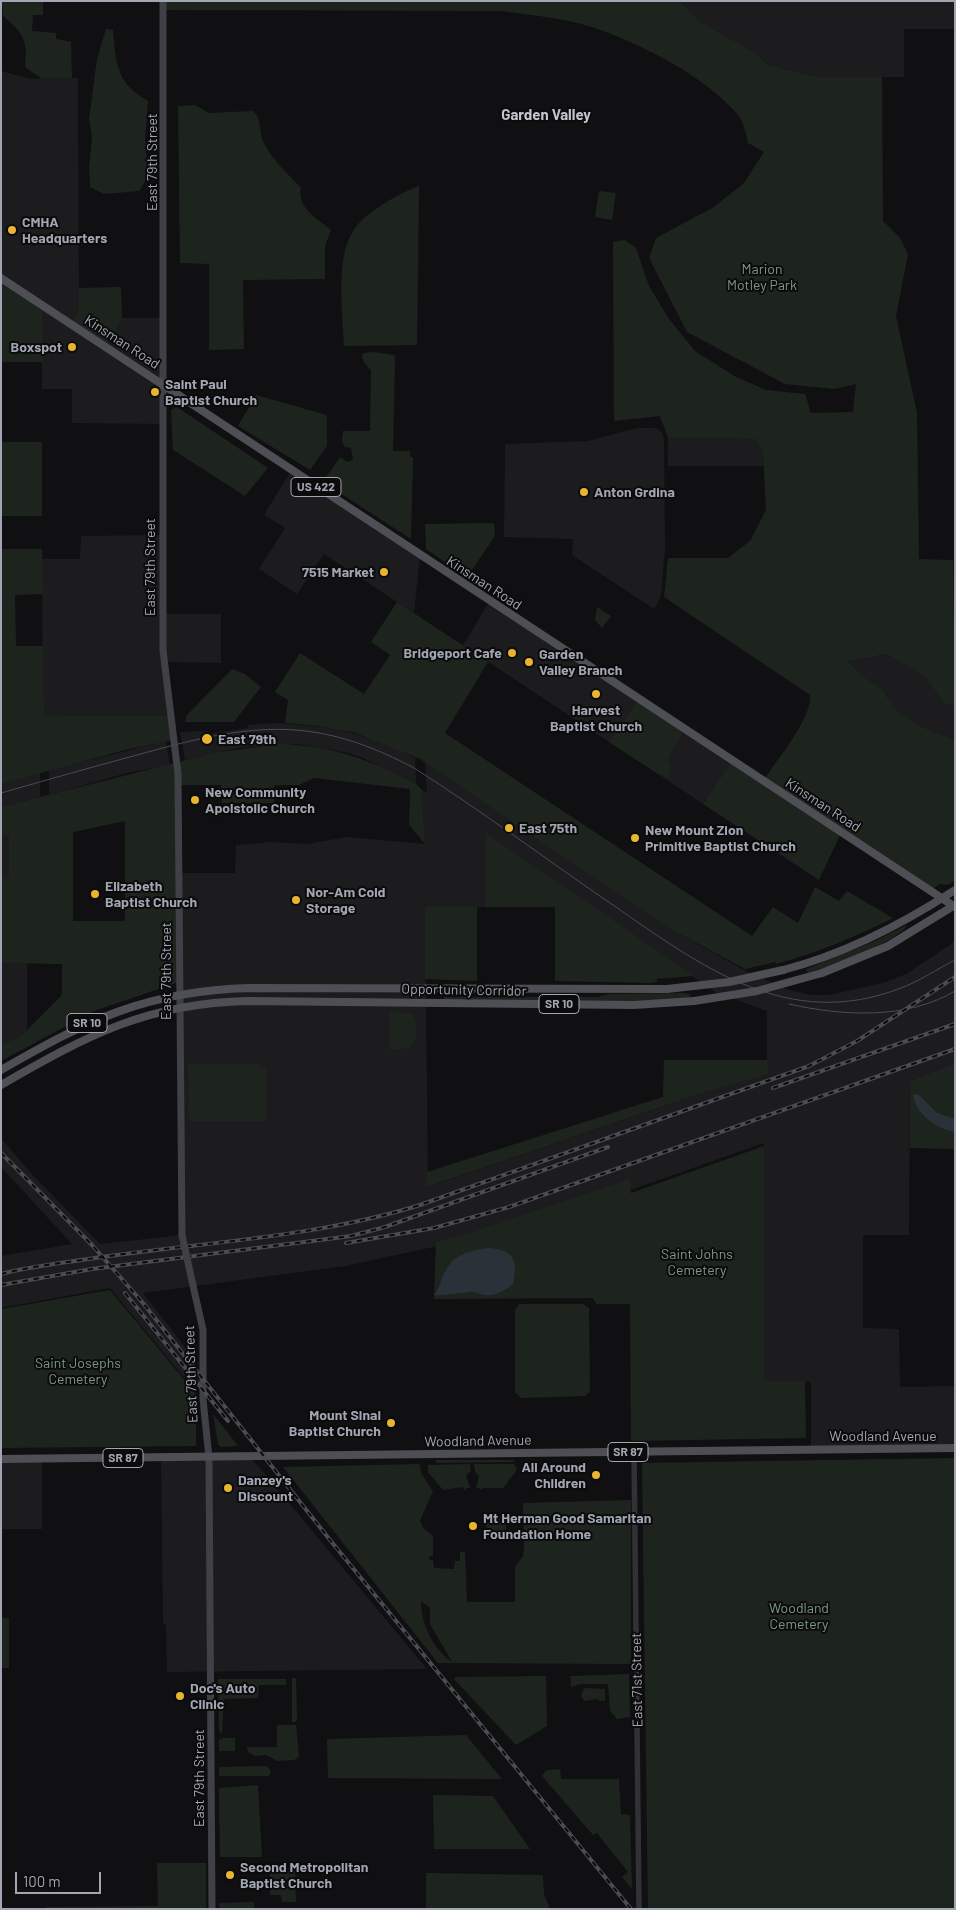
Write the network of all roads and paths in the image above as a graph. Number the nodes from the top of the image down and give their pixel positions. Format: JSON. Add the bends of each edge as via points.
{"nodes":[{"id":1,"x":163,"y":1,"type":"edge"},
{"id":2,"x":1,"y":278,"type":"edge"},
{"id":3,"x":165,"y":386,"type":"junction"},
{"id":4,"x":955,"y":890,"type":"edge"},
{"id":5,"x":943,"y":898,"type":"junction"},
{"id":6,"x":954,"y":906,"type":"edge"},
{"id":7,"x":179,"y":994,"type":"junction"},
{"id":8,"x":179,"y":1007,"type":"junction"},
{"id":9,"x":1,"y":1070,"type":"edge"},
{"id":10,"x":1,"y":1085,"type":"edge"},
{"id":11,"x":955,"y":1448,"type":"edge"},
{"id":12,"x":634,"y":1451,"type":"junction"},
{"id":13,"x":209,"y":1458,"type":"junction"},
{"id":14,"x":1,"y":1459,"type":"edge"},
{"id":15,"x":212,"y":1909,"type":"edge"},
{"id":16,"x":640,"y":1909,"type":"edge"}],
"edges":[{"from":1,"to":3,"type":"main road","name":"East 79th Street"},
{"from":2,"to":3,"type":"main road","name":"Kinsman Road","number":"US 422"},
{"from":3,"to":5,"type":"main road","name":"Kinsman Road","number":"US 422"},
{"from":3,"to":7,"type":"main road","name":"East 79th Street","via":[[163,650],[178,774]]},
{"from":4,"to":5,"type":"main road","name":"Opportunity Corridor","number":"SR 10"},
{"from":5,"to":6,"type":"main road","name":"Kinsman Road","number":"US 422"},
{"from":5,"to":7,"type":"main road","name":"Opportunity Corridor","number":"SR 10","bridge":true,"via":[[870,939],[783,970],[729,982],[667,989],[249,988]]},
{"from":6,"to":8,"type":"main road","name":"Opportunity Corridor","number":"SR 10","bridge":true,"via":[[888,946],[822,974],[757,991],[694,1001],[634,1004],[243,1001]]},
{"from":7,"to":8,"type":"main road","name":"East 79th Street"},
{"from":7,"to":9,"type":"main road","name":"Opportunity Corridor","number":"SR 10","via":[[98,1018]]},
{"from":8,"to":10,"type":"main road","name":"Opportunity Corridor","number":"SR 10","via":[[98,1032]]},
{"from":8,"to":13,"type":"main road","name":"East 79th Street","bridge":true,"via":[[182,1235],[203,1330],[203,1399]]},
{"from":11,"to":12,"type":"main road","name":"Woodland Avenue","number":"SR 87"},
{"from":12,"to":13,"type":"main road","name":"Woodland Avenue","number":"SR 87"},
{"from":12,"to":16,"type":"street","name":"East 71st Street"},
{"from":13,"to":14,"type":"main road","name":"Woodland Avenue","number":"SR 87"},
{"from":13,"to":15,"type":"main road","name":"East 79th Street"}]}
